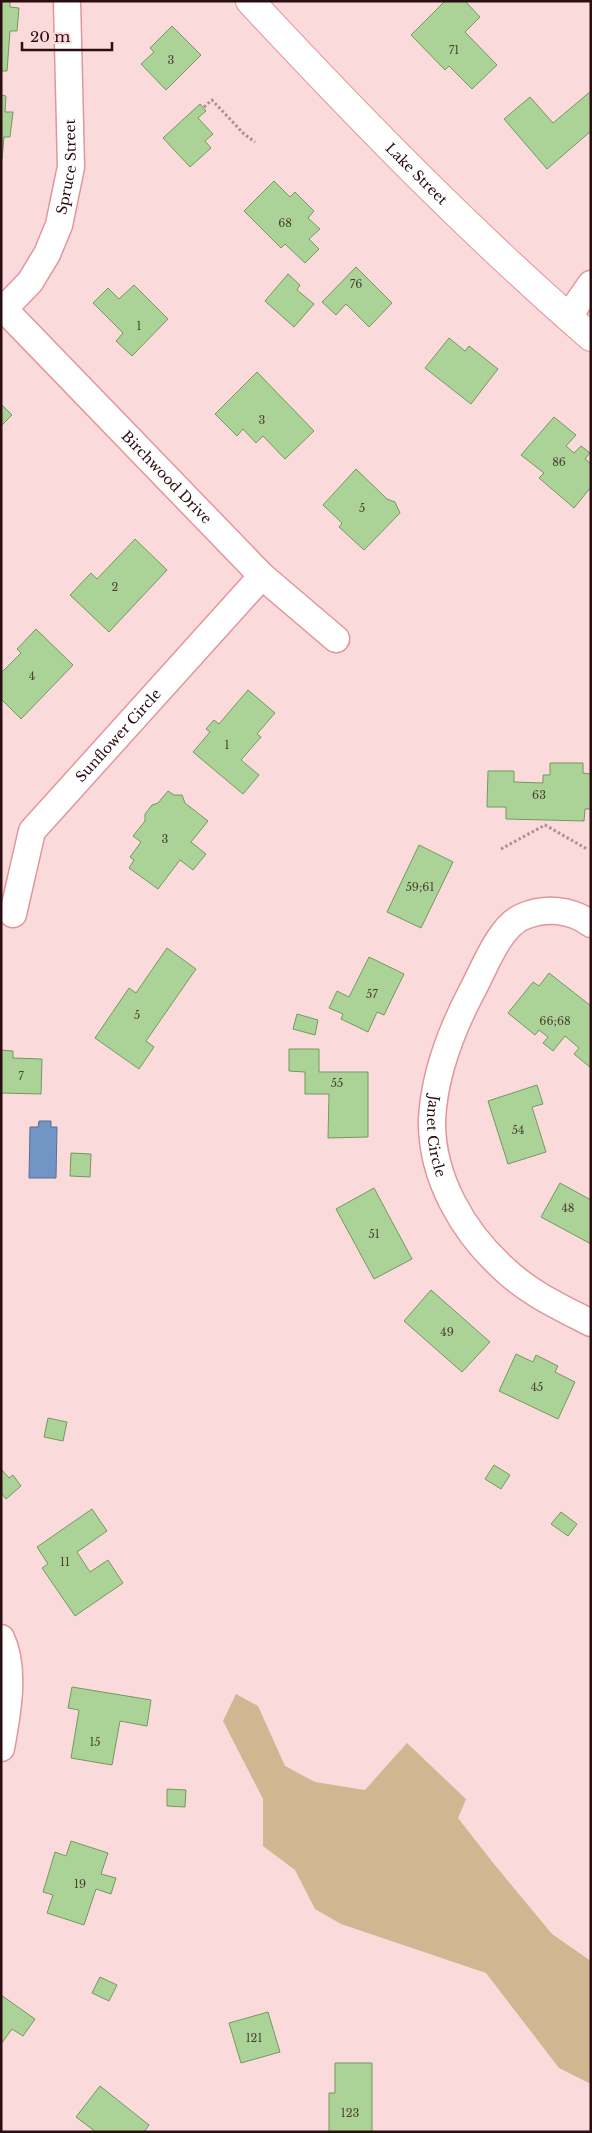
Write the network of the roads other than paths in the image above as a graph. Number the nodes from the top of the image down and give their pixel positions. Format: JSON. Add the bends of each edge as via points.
{"nodes":[{"id":1,"x":67,"y":1,"type":"edge"},
{"id":2,"x":250,"y":1,"type":"edge"},
{"id":3,"x":591,"y":284,"type":"edge"},
{"id":4,"x":3,"y":311,"type":"edge"},
{"id":5,"x":568,"y":317,"type":"junction"},
{"id":6,"x":591,"y":337,"type":"edge"},
{"id":7,"x":262,"y":576,"type":"junction"},
{"id":8,"x":336,"y":639,"type":"dead end"},
{"id":9,"x":13,"y":914,"type":"dead end"},
{"id":10,"x":591,"y":924,"type":"edge"},
{"id":11,"x":591,"y":1323,"type":"edge"},
{"id":12,"x":1,"y":1638,"type":"edge"},
{"id":13,"x":1,"y":1748,"type":"edge"}],
"edges":[{"from":1,"to":4,"type":"street","name":"Spruce Street","via":[[71,167],[60,225],[34,275]]},
{"from":2,"to":5,"type":"street","name":"Lake Street","via":[[394,152]]},
{"from":3,"to":5,"type":"street"},
{"from":4,"to":7,"type":"street","name":"Birchwood Drive"},
{"from":5,"to":6,"type":"street","name":"Lake Street"},
{"from":7,"to":8,"type":"street","name":"Birchwood Drive"},
{"from":7,"to":9,"type":"street","name":"Sunflower Circle","via":[[32,831]]},
{"from":10,"to":11,"type":"street","name":"Janet Circle","via":[[560,911],[547,910],[522,917],[500,937],[448,1043],[432,1121],[436,1162],[452,1203],[474,1238],[504,1270],[542,1298]]},
{"from":12,"to":13,"type":"street","via":[[9,1666]]}]}
